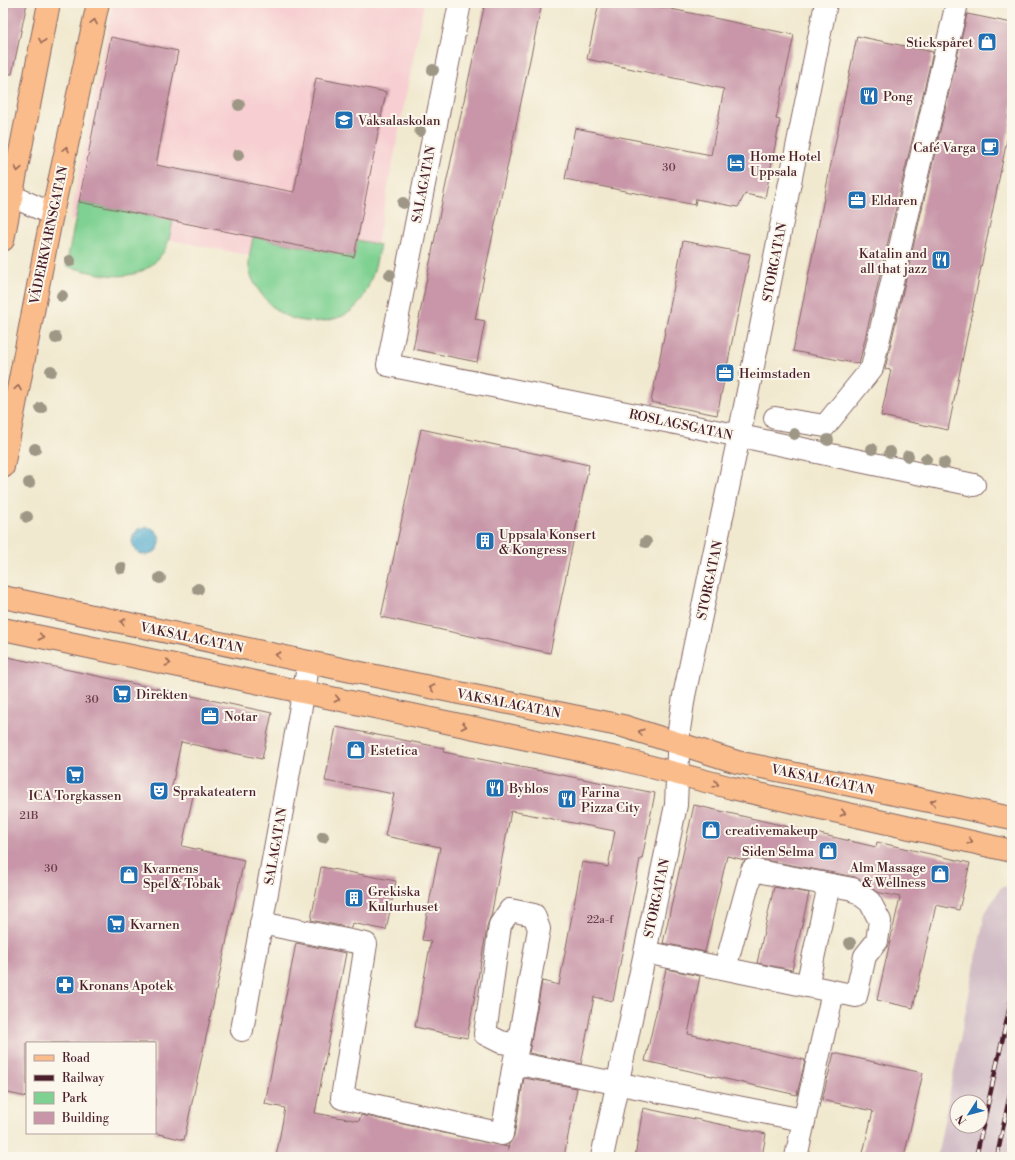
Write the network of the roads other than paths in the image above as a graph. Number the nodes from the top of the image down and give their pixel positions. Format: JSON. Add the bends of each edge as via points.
{"nodes":[{"id":1,"x":49,"y":3,"type":"edge"},
{"id":2,"x":98,"y":3,"type":"edge"},
{"id":3,"x":460,"y":3,"type":"edge"},
{"id":4,"x":826,"y":3,"type":"edge"},
{"id":5,"x":957,"y":3,"type":"edge"},
{"id":6,"x":8,"y":194,"type":"edge"},
{"id":7,"x":52,"y":214,"type":"junction"},
{"id":8,"x":3,"y":240,"type":"edge"},
{"id":9,"x":388,"y":365,"type":"joint"},
{"id":10,"x":775,"y":418,"type":"dead end"},
{"id":11,"x":739,"y":436,"type":"junction"},
{"id":12,"x":3,"y":467,"type":"edge"},
{"id":13,"x":974,"y":485,"type":"dead end"},
{"id":14,"x":3,"y":597,"type":"edge"},
{"id":15,"x":3,"y":629,"type":"edge"},
{"id":16,"x":309,"y":662,"type":"junction"},
{"id":17,"x":303,"y":692,"type":"junction"},
{"id":18,"x":679,"y":743,"type":"junction"},
{"id":19,"x":678,"y":774,"type":"junction"},
{"id":20,"x":1012,"y":818,"type":"edge"},
{"id":21,"x":1012,"y":851,"type":"edge"},
{"id":22,"x":829,"y":885,"type":"junction"},
{"id":23,"x":262,"y":923,"type":"junction"},
{"id":24,"x":645,"y":952,"type":"junction"},
{"id":25,"x":725,"y":968,"type":"junction"},
{"id":26,"x":808,"y":986,"type":"junction"},
{"id":27,"x":833,"y":992,"type":"junction"},
{"id":28,"x":242,"y":1030,"type":"dead end"},
{"id":29,"x":516,"y":1054,"type":"junction"},
{"id":30,"x":617,"y":1084,"type":"junction"},
{"id":31,"x":803,"y":1120,"type":"junction"},
{"id":32,"x":602,"y":1157,"type":"edge"},
{"id":33,"x":796,"y":1157,"type":"edge"}],
"edges":[{"from":1,"to":6,"type":"main road","one_way":true},
{"from":7,"to":2,"type":"main road","name":"VÄDERKVARNSGATAN","one_way":true},
{"from":3,"to":9,"type":"street","name":"SALAGATAN"},
{"from":4,"to":11,"type":"street","name":"STORGATAN"},
{"from":5,"to":10,"type":"street","via":[[872,368],[824,426]]},
{"from":6,"to":7,"type":"street"},
{"from":6,"to":8,"type":"main road"},
{"from":12,"to":7,"type":"main road","name":"VÄDERKVARNSGATAN","one_way":true},
{"from":9,"to":11,"type":"street","name":"ROSLAGSGATAN"},
{"from":11,"to":13,"type":"street","name":"ROSLAGSGATAN"},
{"from":11,"to":18,"type":"street","name":"STORGATAN","via":[[684,696]]},
{"from":16,"to":14,"type":"main road","name":"VAKSALAGATAN","one_way":true},
{"from":15,"to":17,"type":"main road","one_way":true},
{"from":16,"to":17,"type":"street","name":"SALAGATAN"},
{"from":18,"to":16,"type":"main road","name":"VAKSALAGATAN","one_way":true,"via":[[623,726]]},
{"from":17,"to":19,"type":"main road","one_way":true,"via":[[611,757]]},
{"from":17,"to":23,"type":"street","name":"SALAGATAN"},
{"from":18,"to":19,"type":"street","name":"STORGATAN"},
{"from":20,"to":18,"type":"main road","name":"VAKSALAGATAN","one_way":true,"via":[[746,764]]},
{"from":19,"to":21,"type":"main road","one_way":true},
{"from":19,"to":24,"type":"street","name":"STORGATAN","via":[[676,805]]},
{"from":22,"to":25,"type":"street","via":[[752,870]]},
{"from":22,"to":26,"type":"street"},
{"from":22,"to":27,"type":"street","via":[[853,889],[870,902],[880,921],[877,941],[865,956],[856,996]]},
{"from":23,"to":28,"type":"street","name":"SALAGATAN"},
{"from":23,"to":29,"type":"street","via":[[366,944],[342,1098],[502,1134]]},
{"from":24,"to":25,"type":"street"},
{"from":24,"to":30,"type":"street","name":"STORGATAN"},
{"from":25,"to":26,"type":"street"},
{"from":26,"to":27,"type":"street"},
{"from":27,"to":31,"type":"street"},
{"from":29,"to":29,"type":"street","via":[[539,930],[534,915],[510,910],[500,925],[485,1034]]},
{"from":29,"to":30,"type":"street"},
{"from":30,"to":31,"type":"street"},
{"from":30,"to":32,"type":"street","name":"STORGATAN"},
{"from":31,"to":33,"type":"street"}]}
